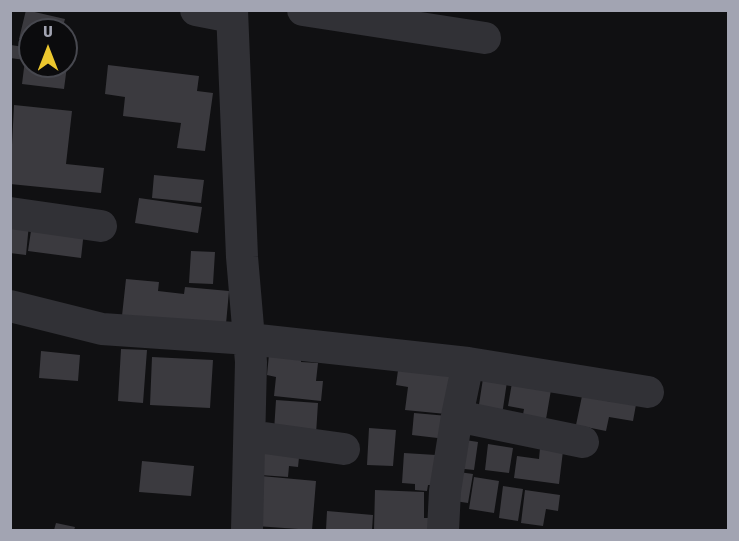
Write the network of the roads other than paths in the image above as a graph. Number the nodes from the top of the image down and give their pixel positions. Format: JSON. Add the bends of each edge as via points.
{"nodes":[{"id":1,"x":196,"y":10,"type":"edge"},
{"id":2,"x":303,"y":10,"type":"edge"},
{"id":3,"x":232,"y":14,"type":"edge"},
{"id":4,"x":485,"y":38,"type":"dead end"},
{"id":5,"x":10,"y":213,"type":"edge"},
{"id":6,"x":101,"y":226,"type":"dead end"},
{"id":7,"x":10,"y":306,"type":"edge"},
{"id":8,"x":249,"y":339,"type":"junction"},
{"id":9,"x":468,"y":363,"type":"junction"},
{"id":10,"x":648,"y":392,"type":"dead end"},
{"id":11,"x":457,"y":416,"type":"junction"},
{"id":12,"x":250,"y":436,"type":"junction"},
{"id":13,"x":583,"y":442,"type":"dead end"},
{"id":14,"x":344,"y":449,"type":"dead end"},
{"id":15,"x":247,"y":531,"type":"edge"},
{"id":16,"x":443,"y":531,"type":"edge"}],
"edges":[{"from":1,"to":3,"type":"street"},
{"from":2,"to":4,"type":"street"},
{"from":3,"to":8,"type":"street"},
{"from":5,"to":6,"type":"street"},
{"from":7,"to":8,"type":"street","via":[[102,329]]},
{"from":8,"to":9,"type":"street"},
{"from":8,"to":12,"type":"street"},
{"from":9,"to":10,"type":"street"},
{"from":9,"to":11,"type":"street"},
{"from":11,"to":13,"type":"street"},
{"from":11,"to":16,"type":"street"},
{"from":12,"to":14,"type":"street"},
{"from":12,"to":15,"type":"street"}]}
